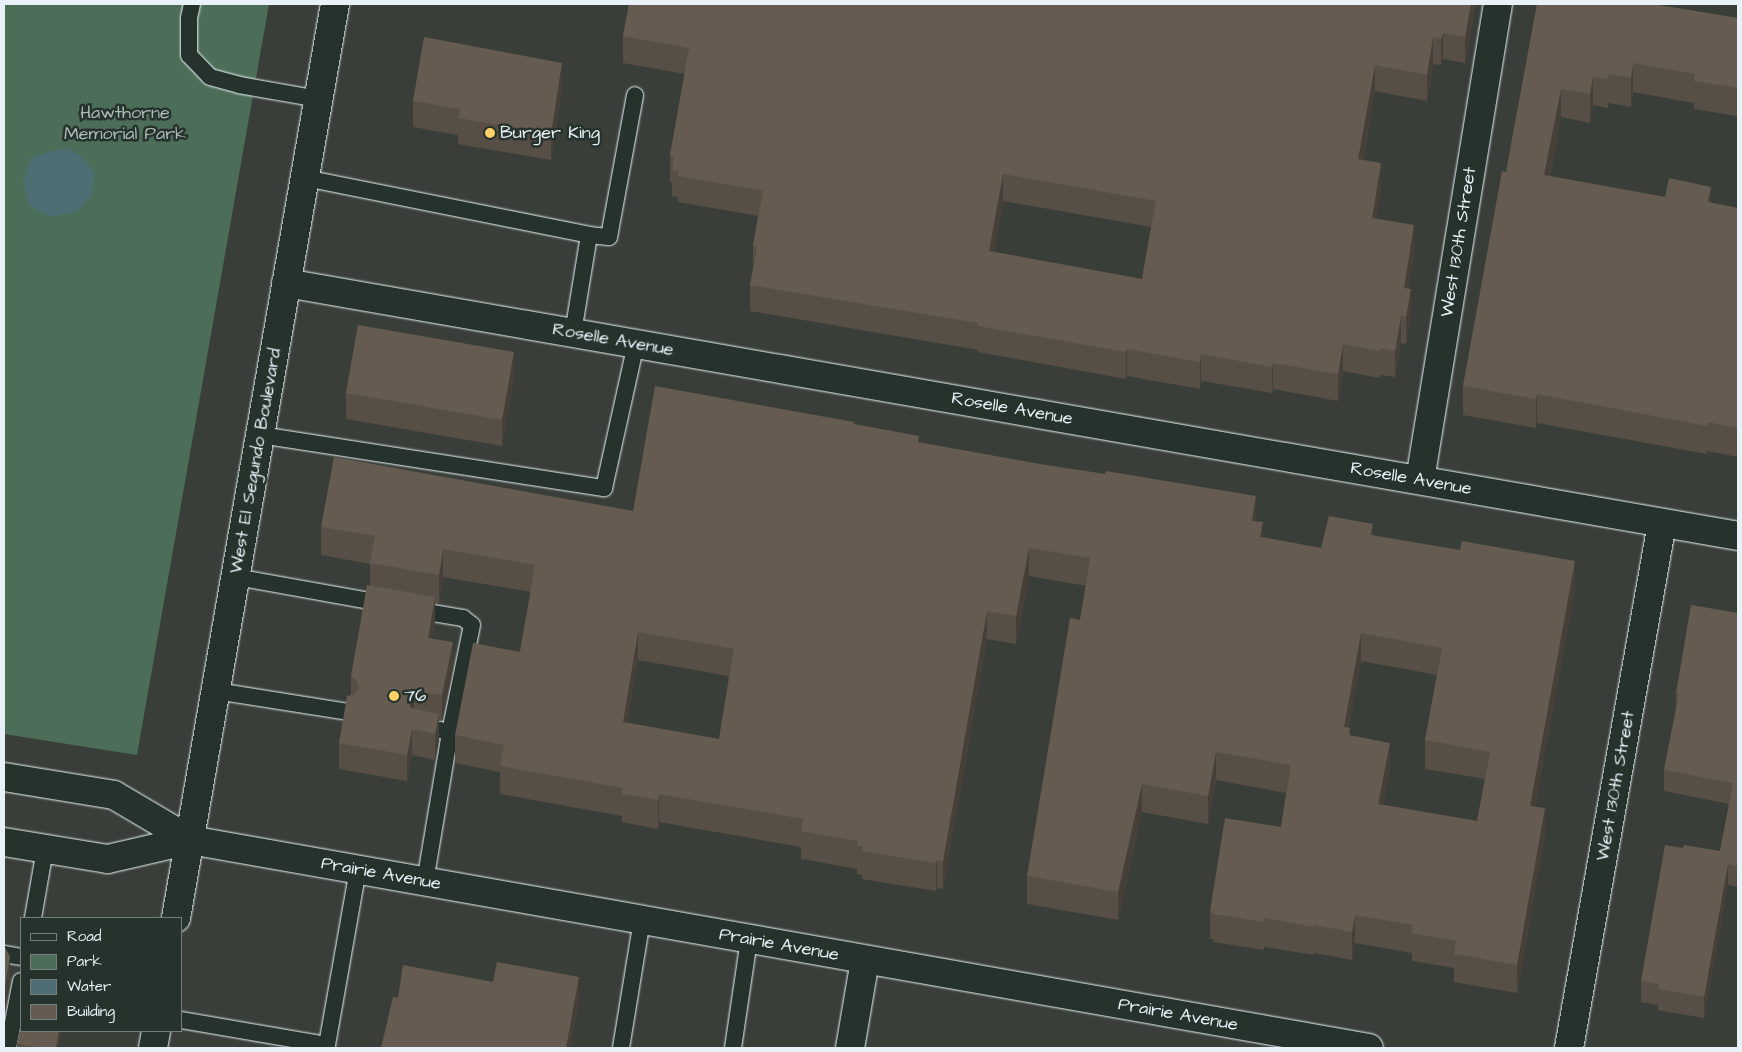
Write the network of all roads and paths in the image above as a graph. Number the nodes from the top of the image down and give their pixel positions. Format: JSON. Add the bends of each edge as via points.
{"nodes":[{"id":1,"x":192,"y":4,"type":"edge"},
{"id":2,"x":335,"y":4,"type":"edge"},
{"id":3,"x":1498,"y":4,"type":"edge"},
{"id":4,"x":635,"y":94,"type":"dead end"},
{"id":5,"x":318,"y":99,"type":"junction"},
{"id":6,"x":305,"y":178,"type":"junction"},
{"id":7,"x":589,"y":235,"type":"junction"},
{"id":8,"x":286,"y":283,"type":"junction"},
{"id":9,"x":573,"y":333,"type":"junction"},
{"id":10,"x":636,"y":344,"type":"junction"},
{"id":11,"x":260,"y":436,"type":"junction"},
{"id":12,"x":1420,"y":480,"type":"junction"},
{"id":13,"x":1662,"y":523,"type":"junction"},
{"id":14,"x":1738,"y":536,"type":"edge"},
{"id":15,"x":236,"y":577,"type":"junction"},
{"id":16,"x":216,"y":691,"type":"junction"},
{"id":17,"x":349,"y":712,"type":"edge"},
{"id":18,"x":425,"y":727,"type":"edge"},
{"id":19,"x":450,"y":732,"type":"junction"},
{"id":20,"x":4,"y":777,"type":"edge"},
{"id":21,"x":190,"y":840,"type":"junction"},
{"id":22,"x":4,"y":842,"type":"edge"},
{"id":23,"x":46,"y":849,"type":"junction"},
{"id":24,"x":358,"y":870,"type":"junction"},
{"id":25,"x":425,"y":882,"type":"junction"},
{"id":26,"x":33,"y":917,"type":"edge"},
{"id":27,"x":176,"y":917,"type":"edge"},
{"id":28,"x":642,"y":920,"type":"junction"},
{"id":29,"x":749,"y":940,"type":"junction"},
{"id":30,"x":4,"y":954,"type":"edge"},
{"id":31,"x":20,"y":957,"type":"edge"},
{"id":32,"x":865,"y":960,"type":"junction"},
{"id":33,"x":20,"y":987,"type":"edge"},
{"id":34,"x":182,"y":1020,"type":"edge"},
{"id":35,"x":156,"y":1032,"type":"edge"},
{"id":36,"x":8,"y":1048,"type":"edge"},
{"id":37,"x":153,"y":1048,"type":"edge"},
{"id":38,"x":621,"y":1048,"type":"edge"},
{"id":39,"x":733,"y":1048,"type":"edge"},
{"id":40,"x":850,"y":1048,"type":"edge"},
{"id":41,"x":1369,"y":1048,"type":"edge"},
{"id":42,"x":1569,"y":1048,"type":"edge"}],
"edges":[{"from":1,"to":5,"type":"lane","via":[[189,55],[210,77]]},
{"from":2,"to":5,"type":"main road","name":"West El Segundo Boulevard"},
{"from":3,"to":12,"type":"main road","name":"West 130th Street"},
{"from":4,"to":7,"type":"lane","via":[[609,237]]},
{"from":5,"to":6,"type":"main road","name":"West El Segundo Boulevard"},
{"from":6,"to":7,"type":"lane"},
{"from":6,"to":8,"type":"main road","name":"West El Segundo Boulevard"},
{"from":7,"to":9,"type":"lane"},
{"from":8,"to":9,"type":"main road","name":"Roselle Avenue"},
{"from":8,"to":11,"type":"main road","name":"West El Segundo Boulevard"},
{"from":9,"to":10,"type":"main road","name":"Roselle Avenue"},
{"from":10,"to":11,"type":"lane","via":[[604,488]]},
{"from":10,"to":12,"type":"main road","name":"Roselle Avenue"},
{"from":11,"to":15,"type":"main road","name":"West El Segundo Boulevard"},
{"from":12,"to":13,"type":"main road","name":"Roselle Avenue"},
{"from":13,"to":14,"type":"main road","name":"Roselle Avenue"},
{"from":13,"to":42,"type":"main road","name":"West 130th Street"},
{"from":15,"to":16,"type":"main road","name":"West El Segundo Boulevard"},
{"from":15,"to":19,"type":"lane","via":[[464,618],[472,625]]},
{"from":16,"to":17,"type":"lane"},
{"from":16,"to":21,"type":"main road","name":"West El Segundo Boulevard"},
{"from":18,"to":19,"type":"lane"},
{"from":19,"to":25,"type":"lane"},
{"from":20,"to":21,"type":"main road","name":"Prairie Avenue","via":[[114,795]]},
{"from":21,"to":23,"type":"main road","name":"Prairie Avenue","via":[[108,859]]},
{"from":21,"to":24,"type":"main road","name":"Prairie Avenue"},
{"from":21,"to":27,"type":"main road","name":"West El Segundo Boulevard"},
{"from":22,"to":23,"type":"main road","name":"Prairie Avenue"},
{"from":23,"to":26,"type":"lane"},
{"from":24,"to":25,"type":"main road","name":"Prairie Avenue"},
{"from":24,"to":34,"type":"lane","via":[[327,1045]]},
{"from":25,"to":28,"type":"main road","name":"Prairie Avenue"},
{"from":28,"to":29,"type":"main road","name":"Prairie Avenue"},
{"from":28,"to":38,"type":"lane"},
{"from":29,"to":32,"type":"main road","name":"Prairie Avenue"},
{"from":29,"to":39,"type":"lane"},
{"from":30,"to":31,"type":"lane"},
{"from":32,"to":40,"type":"main road"},
{"from":32,"to":41,"type":"main road","name":"Prairie Avenue"},
{"from":33,"to":36,"type":"lane"},
{"from":35,"to":37,"type":"main road"}]}
